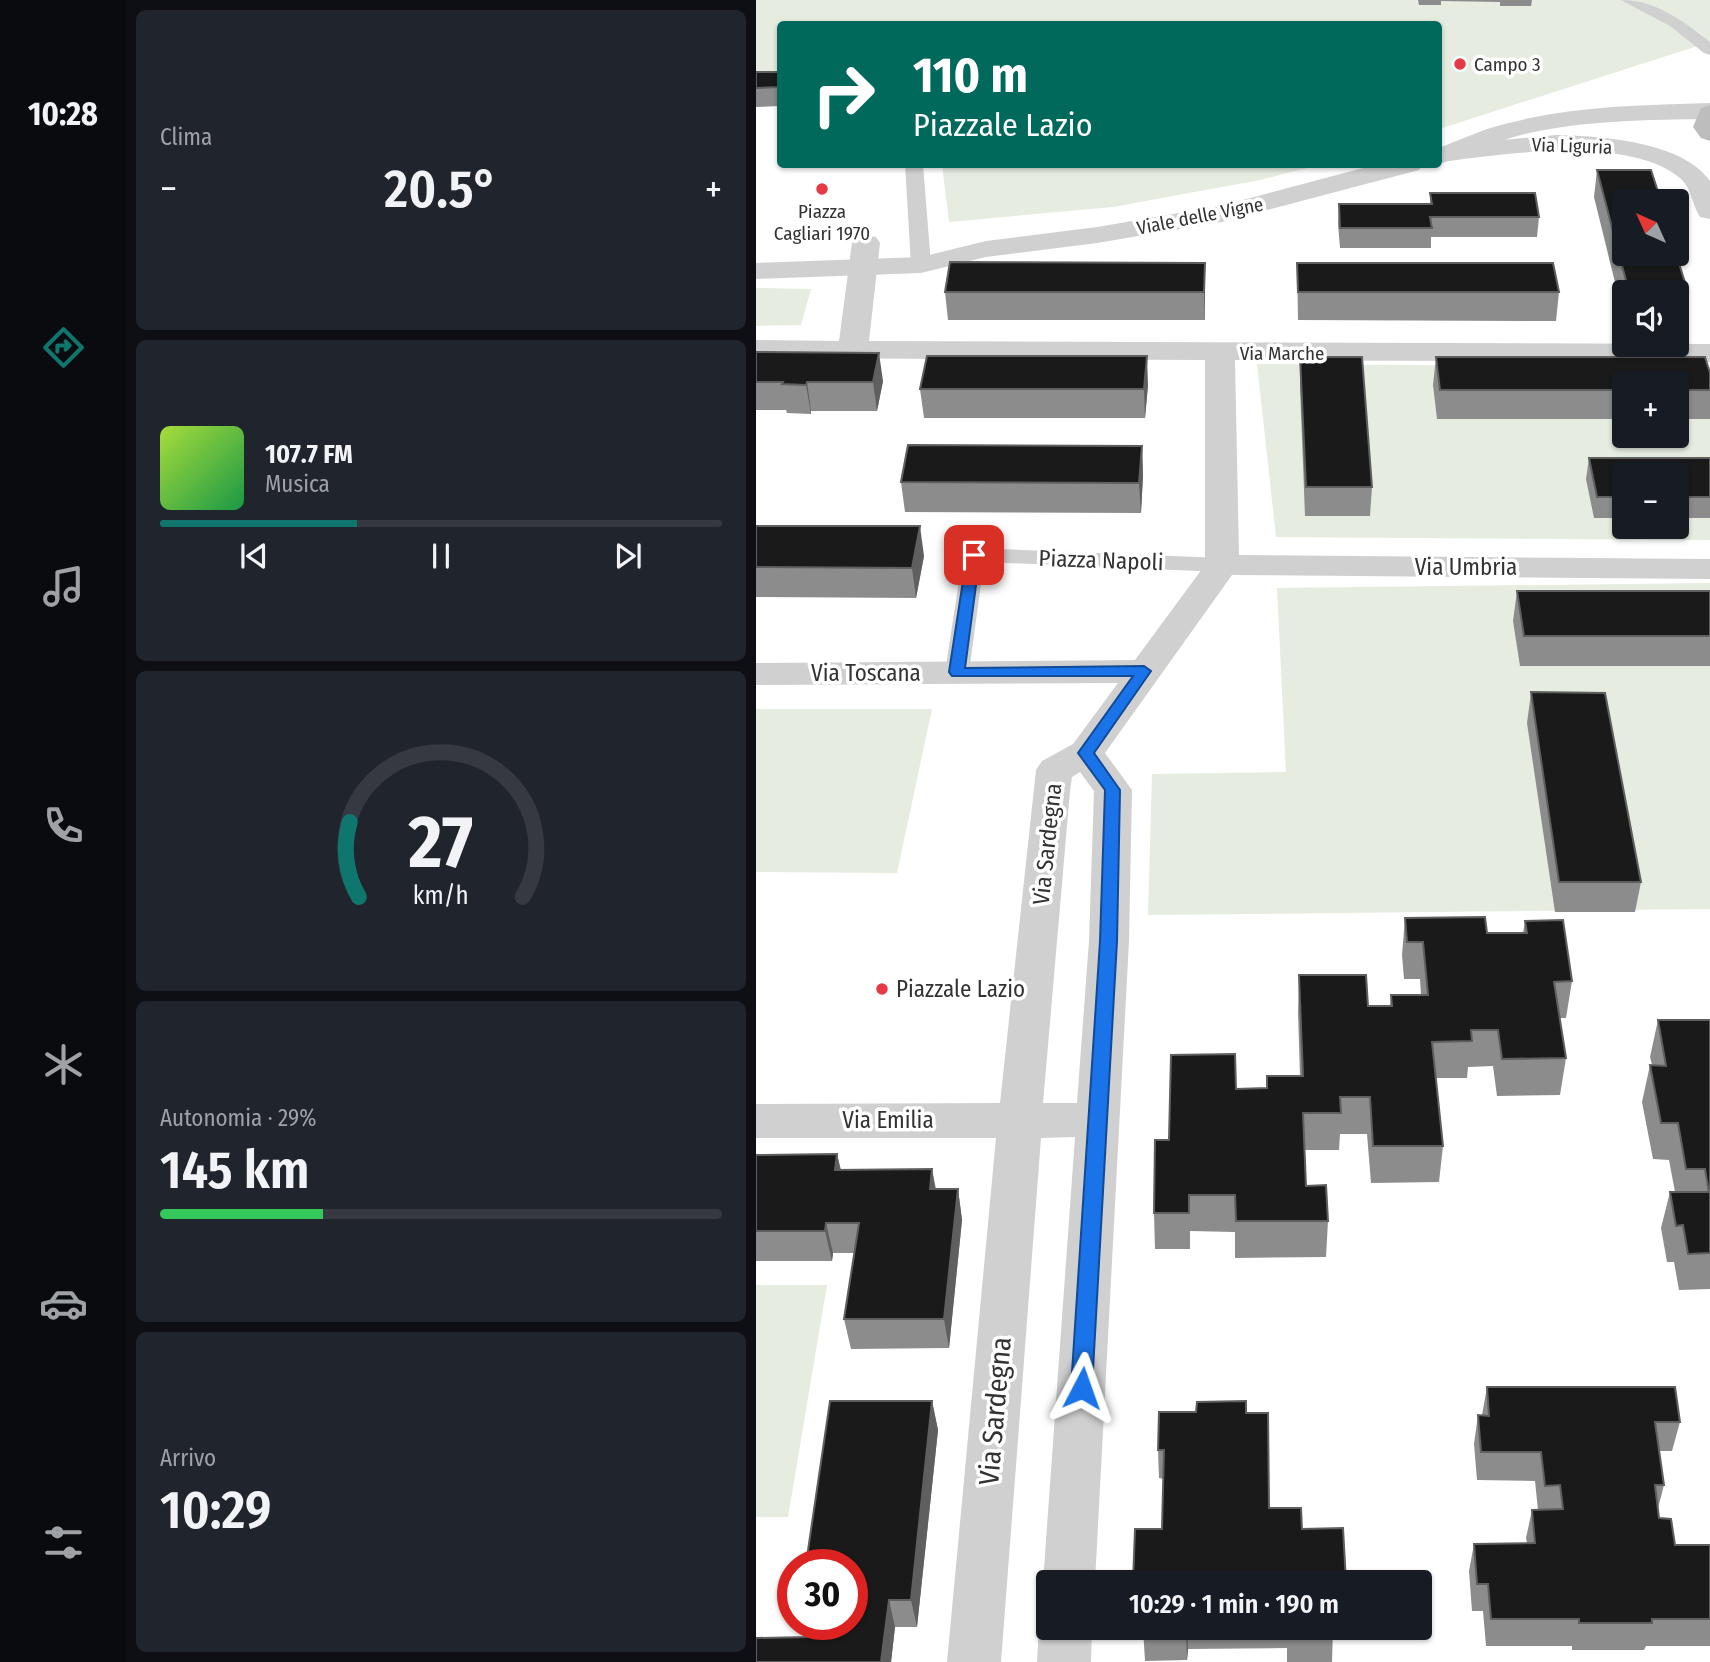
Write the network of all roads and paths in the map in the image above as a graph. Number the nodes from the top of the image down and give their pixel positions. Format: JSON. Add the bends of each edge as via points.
{"nodes":[{"id":1,"x":1629,"y":0,"type":"edge"},
{"id":2,"x":1710,"y":50,"type":"edge"},
{"id":3,"x":1710,"y":112,"type":"edge"},
{"id":4,"x":1593,"y":117,"type":"junction"},
{"id":5,"x":1710,"y":134,"type":"edge"},
{"id":6,"x":1444,"y":155,"type":"edge"},
{"id":7,"x":914,"y":168,"type":"edge"},
{"id":8,"x":1395,"y":168,"type":"edge"},
{"id":9,"x":1710,"y":211,"type":"edge"},
{"id":10,"x":756,"y":247,"type":"edge"},
{"id":11,"x":920,"y":253,"type":"junction"},
{"id":12,"x":866,"y":256,"type":"junction"},
{"id":13,"x":756,"y":271,"type":"edge"},
{"id":14,"x":853,"y":348,"type":"junction"},
{"id":15,"x":756,"y":349,"type":"edge"},
{"id":16,"x":1220,"y":353,"type":"junction"},
{"id":17,"x":1710,"y":353,"type":"edge"},
{"id":18,"x":1222,"y":565,"type":"junction"},
{"id":19,"x":1710,"y":569,"type":"edge"},
{"id":20,"x":1144,"y":671,"type":"junction"},
{"id":21,"x":957,"y":672,"type":"junction"},
{"id":22,"x":756,"y":674,"type":"edge"},
{"id":23,"x":1086,"y":753,"type":"junction"},
{"id":24,"x":1020,"y":1119,"type":"junction"},
{"id":25,"x":1098,"y":1120,"type":"junction"},
{"id":26,"x":756,"y":1121,"type":"edge"},
{"id":27,"x":1070,"y":1570,"type":"edge"},
{"id":28,"x":1065,"y":1640,"type":"edge"},
{"id":29,"x":974,"y":1662,"type":"edge"},
{"id":30,"x":1064,"y":1662,"type":"edge"}],
"edges":[{"from":1,"to":2,"type":"lane","via":[[1676,23]]},
{"from":3,"to":4,"type":"street"},
{"from":3,"to":5,"type":"main road","via":[[1706,127]]},
{"from":4,"to":5,"type":"street"},
{"from":4,"to":6,"type":"street","via":[[1509,130]]},
{"from":6,"to":9,"type":"street","name":"Via Liguria","via":[[1585,142],[1637,150],[1678,165],[1696,180]]},
{"from":7,"to":11,"type":"lane"},
{"from":8,"to":11,"type":"street","name":"Viale delle Vigne","via":[[1222,214],[1097,235]]},
{"from":10,"to":12,"type":"street","name":"Viale delle Vigne"},
{"from":11,"to":12,"type":"street","name":"Viale delle Vigne"},
{"from":12,"to":13,"type":"street","name":"Viale delle Vigne"},
{"from":12,"to":14,"type":"street"},
{"from":14,"to":15,"type":"street","name":"Via Marche"},
{"from":14,"to":16,"type":"street","name":"Via Marche"},
{"from":16,"to":17,"type":"street","name":"Via Marche"},
{"from":16,"to":18,"type":"street"},
{"from":18,"to":19,"type":"street","name":"Via Umbria"},
{"from":18,"to":20,"type":"street"},
{"from":18,"to":21,"type":"lane","name":"Piazza Napoli","via":[[974,555]]},
{"from":20,"to":21,"type":"street","name":"Via Toscana"},
{"from":20,"to":23,"type":"street"},
{"from":21,"to":22,"type":"street","name":"Via Toscana"},
{"from":23,"to":24,"type":"street","name":"Via Sardegna","via":[[1055,770],[1051,791]]},
{"from":23,"to":25,"type":"street","name":"Via Sardegna","via":[[1113,790]]},
{"from":24,"to":25,"type":"street"},
{"from":24,"to":26,"type":"street","name":"Via Emilia"},
{"from":24,"to":29,"type":"street","name":"Via Sardegna"},
{"from":25,"to":27,"type":"street","name":"Via Sardegna"},
{"from":28,"to":30,"type":"street"}]}
